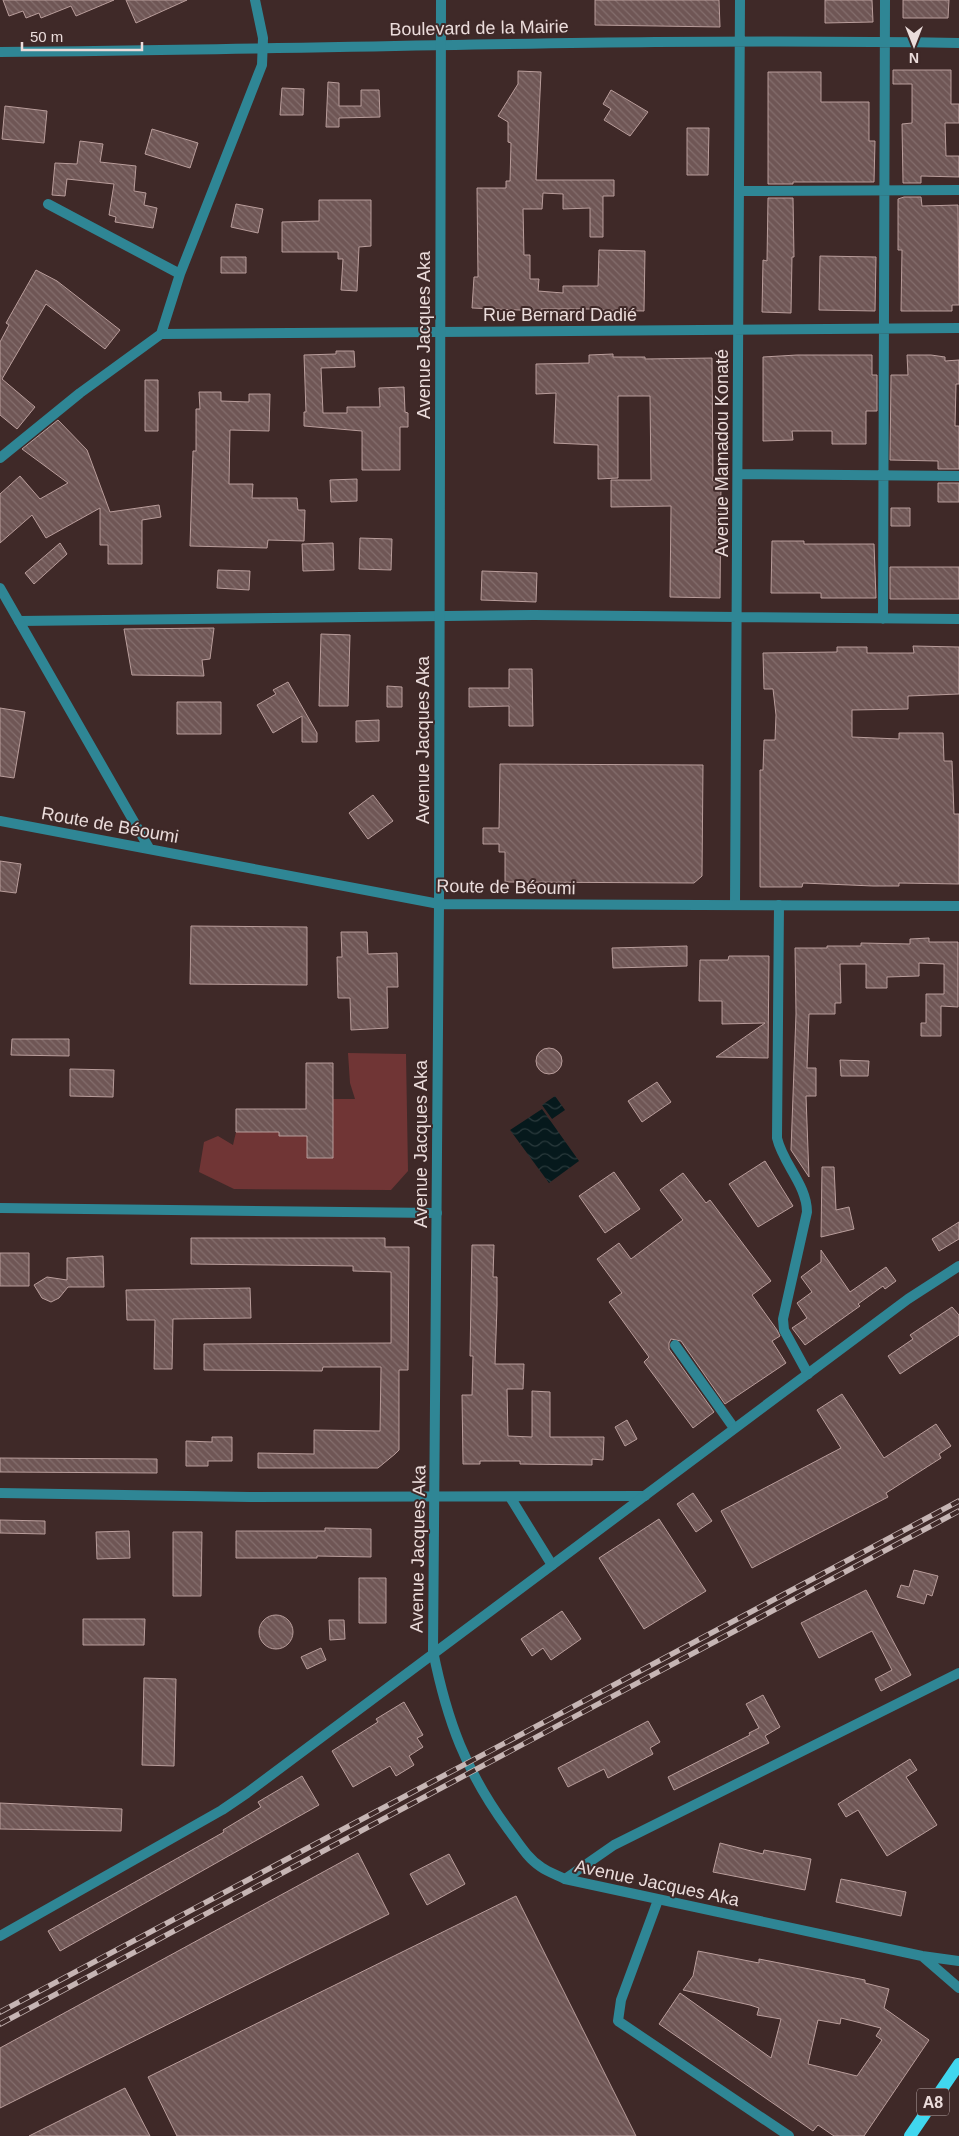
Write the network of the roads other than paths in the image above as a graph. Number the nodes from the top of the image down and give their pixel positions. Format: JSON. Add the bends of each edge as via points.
{"nodes":[{"id":1,"x":255,"y":0,"type":"edge"},
{"id":2,"x":441,"y":0,"type":"edge"},
{"id":3,"x":740,"y":0,"type":"edge"},
{"id":4,"x":885,"y":0,"type":"edge"},
{"id":5,"x":886,"y":41,"type":"junction"},
{"id":6,"x":740,"y":42,"type":"junction"},
{"id":7,"x":959,"y":43,"type":"edge"},
{"id":8,"x":441,"y":44,"type":"junction"},
{"id":9,"x":264,"y":50,"type":"junction"},
{"id":10,"x":0,"y":52,"type":"edge"},
{"id":11,"x":886,"y":190,"type":"junction"},
{"id":12,"x":959,"y":190,"type":"edge"},
{"id":13,"x":740,"y":191,"type":"junction"},
{"id":14,"x":48,"y":204,"type":"dead end"},
{"id":15,"x":180,"y":274,"type":"junction"},
{"id":16,"x":959,"y":328,"type":"edge"},
{"id":17,"x":738,"y":329,"type":"junction"},
{"id":18,"x":885,"y":329,"type":"junction"},
{"id":19,"x":440,"y":331,"type":"junction"},
{"id":20,"x":162,"y":334,"type":"junction"},
{"id":21,"x":0,"y":458,"type":"edge"},
{"id":22,"x":739,"y":474,"type":"junction"},
{"id":23,"x":882,"y":476,"type":"junction"},
{"id":24,"x":959,"y":476,"type":"edge"},
{"id":25,"x":0,"y":588,"type":"edge"},
{"id":26,"x":440,"y":615,"type":"junction"},
{"id":27,"x":738,"y":618,"type":"junction"},
{"id":28,"x":883,"y":618,"type":"junction"},
{"id":29,"x":959,"y":619,"type":"edge"},
{"id":30,"x":19,"y":621,"type":"junction"},
{"id":31,"x":0,"y":821,"type":"edge"},
{"id":32,"x":149,"y":848,"type":"junction"},
{"id":33,"x":439,"y":904,"type":"junction"},
{"id":34,"x":735,"y":905,"type":"junction"},
{"id":35,"x":780,"y":905,"type":"junction"},
{"id":36,"x":959,"y":906,"type":"edge"},
{"id":37,"x":0,"y":1208,"type":"edge"},
{"id":38,"x":436,"y":1213,"type":"junction"},
{"id":39,"x":959,"y":1266,"type":"edge"},
{"id":40,"x":675,"y":1345,"type":"dead end"},
{"id":41,"x":808,"y":1374,"type":"junction"},
{"id":42,"x":734,"y":1428,"type":"junction"},
{"id":43,"x":0,"y":1493,"type":"edge"},
{"id":44,"x":645,"y":1496,"type":"junction"},
{"id":45,"x":435,"y":1497,"type":"junction"},
{"id":46,"x":510,"y":1497,"type":"junction"},
{"id":47,"x":552,"y":1565,"type":"junction"},
{"id":48,"x":433,"y":1651,"type":"junction"},
{"id":49,"x":959,"y":1673,"type":"edge"},
{"id":50,"x":565,"y":1880,"type":"junction"},
{"id":51,"x":658,"y":1900,"type":"junction"},
{"id":52,"x":0,"y":1936,"type":"edge"},
{"id":53,"x":922,"y":1956,"type":"junction"},
{"id":54,"x":959,"y":1961,"type":"edge"},
{"id":55,"x":959,"y":1988,"type":"edge"},
{"id":56,"x":959,"y":2054,"type":"edge"},
{"id":57,"x":957,"y":2066,"type":"edge"},
{"id":58,"x":789,"y":2136,"type":"edge"},
{"id":59,"x":910,"y":2136,"type":"edge"}],
"edges":[{"from":1,"to":9,"type":"street"},
{"from":2,"to":8,"type":"street","name":"Avenue Jacques Aka"},
{"from":3,"to":6,"type":"street","name":"Avenue Mamadou Konaté"},
{"from":4,"to":5,"type":"street"},
{"from":5,"to":6,"type":"street","name":"Boulevard de la Mairie"},
{"from":5,"to":7,"type":"street","name":"Boulevard de la Mairie"},
{"from":5,"to":11,"type":"street"},
{"from":6,"to":8,"type":"street","name":"Boulevard de la Mairie"},
{"from":6,"to":13,"type":"street","name":"Avenue Mamadou Konaté"},
{"from":8,"to":9,"type":"street","name":"Boulevard de la Mairie"},
{"from":8,"to":19,"type":"street","name":"Avenue Jacques Aka"},
{"from":9,"to":10,"type":"street","name":"Boulevard de la Mairie"},
{"from":9,"to":15,"type":"street","via":[[260,72]]},
{"from":11,"to":12,"type":"street"},
{"from":11,"to":13,"type":"street"},
{"from":11,"to":18,"type":"street"},
{"from":13,"to":17,"type":"street","name":"Avenue Mamadou Konaté"},
{"from":14,"to":15,"type":"street"},
{"from":15,"to":20,"type":"street"},
{"from":16,"to":18,"type":"street","name":"Rue Bernard Dadié"},
{"from":17,"to":18,"type":"street","name":"Rue Bernard Dadié"},
{"from":17,"to":19,"type":"street","name":"Rue Bernard Dadié"},
{"from":17,"to":22,"type":"street","name":"Avenue Mamadou Konaté"},
{"from":18,"to":23,"type":"street"},
{"from":19,"to":20,"type":"street","name":"Rue Bernard Dadié"},
{"from":19,"to":26,"type":"street","name":"Avenue Jacques Aka"},
{"from":20,"to":21,"type":"street","via":[[80,393]]},
{"from":22,"to":23,"type":"street"},
{"from":22,"to":27,"type":"street","name":"Avenue Mamadou Konaté"},
{"from":23,"to":24,"type":"street"},
{"from":23,"to":28,"type":"street"},
{"from":25,"to":30,"type":"street"},
{"from":26,"to":27,"type":"street"},
{"from":26,"to":30,"type":"street"},
{"from":26,"to":33,"type":"street","name":"Avenue Jacques Aka"},
{"from":27,"to":28,"type":"street"},
{"from":27,"to":34,"type":"street","name":"Avenue Mamadou Konaté"},
{"from":28,"to":29,"type":"street"},
{"from":30,"to":32,"type":"street"},
{"from":31,"to":32,"type":"street","name":"Route de Béoumi"},
{"from":32,"to":33,"type":"street","name":"Route de Béoumi"},
{"from":33,"to":34,"type":"street","name":"Route de Béoumi"},
{"from":33,"to":38,"type":"street","name":"Avenue Jacques Aka"},
{"from":34,"to":35,"type":"street","name":"Route de Béoumi"},
{"from":35,"to":36,"type":"street","name":"Route de Béoumi"},
{"from":35,"to":41,"type":"street","via":[[777,1138],[783,1157],[807,1200],[783,1319],[784,1330]]},
{"from":37,"to":38,"type":"street"},
{"from":38,"to":45,"type":"street","name":"Avenue Jacques Aka"},
{"from":39,"to":41,"type":"street","via":[[908,1299]]},
{"from":40,"to":42,"type":"street"},
{"from":41,"to":42,"type":"street"},
{"from":42,"to":44,"type":"street"},
{"from":43,"to":45,"type":"street"},
{"from":44,"to":46,"type":"street"},
{"from":44,"to":47,"type":"street"},
{"from":45,"to":46,"type":"street"},
{"from":45,"to":48,"type":"street","name":"Avenue Jacques Aka"},
{"from":46,"to":47,"type":"street"},
{"from":47,"to":48,"type":"street"},
{"from":48,"to":50,"type":"street","name":"Avenue Jacques Aka","via":[[447,1709],[471,1772],[527,1854],[540,1866]]},
{"from":48,"to":52,"type":"street","via":[[230,1804]]},
{"from":49,"to":50,"type":"street","via":[[614,1845]]},
{"from":50,"to":51,"type":"street","name":"Avenue Jacques Aka"},
{"from":51,"to":53,"type":"street","name":"Avenue Jacques Aka"},
{"from":51,"to":58,"type":"street","via":[[621,2000],[618,2021]]},
{"from":53,"to":54,"type":"street","name":"Avenue Jacques Aka"},
{"from":53,"to":55,"type":"street","name":"Avenue Jacques Aka"},
{"from":56,"to":57,"type":"main road","number":"A8"},
{"from":57,"to":59,"type":"main road","number":"A8"}]}
